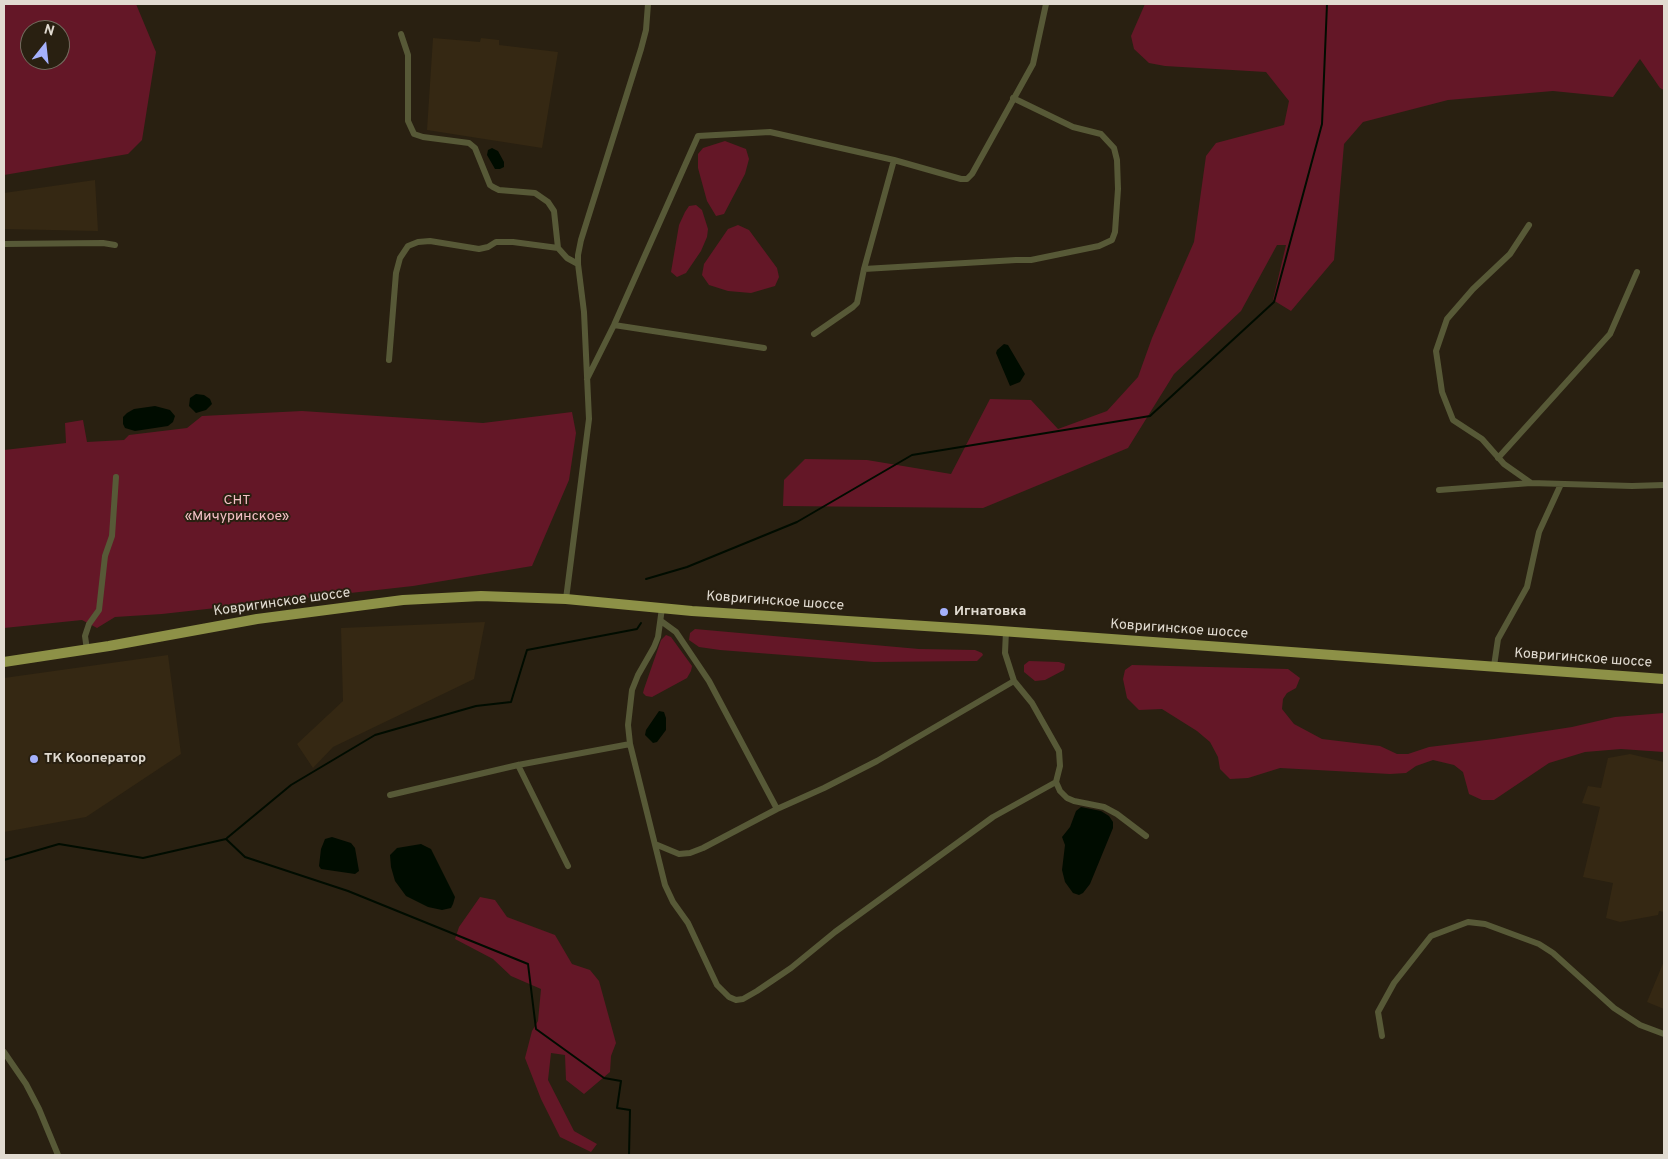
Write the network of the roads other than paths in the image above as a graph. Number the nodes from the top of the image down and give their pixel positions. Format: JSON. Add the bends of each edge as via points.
{"nodes":[{"id":1,"x":648,"y":4,"type":"edge"},
{"id":2,"x":1046,"y":4,"type":"edge"},
{"id":3,"x":401,"y":34,"type":"dead end"},
{"id":4,"x":1013,"y":98,"type":"junction"},
{"id":5,"x":894,"y":160,"type":"junction"},
{"id":6,"x":1529,"y":225,"type":"dead end"},
{"id":7,"x":4,"y":244,"type":"edge"},
{"id":8,"x":115,"y":245,"type":"dead end"},
{"id":9,"x":558,"y":248,"type":"junction"},
{"id":10,"x":578,"y":264,"type":"junction"},
{"id":11,"x":864,"y":270,"type":"junction"},
{"id":12,"x":1637,"y":272,"type":"dead end"},
{"id":13,"x":614,"y":325,"type":"junction"},
{"id":14,"x":814,"y":334,"type":"dead end"},
{"id":15,"x":764,"y":348,"type":"dead end"},
{"id":16,"x":389,"y":360,"type":"dead end"},
{"id":17,"x":587,"y":379,"type":"junction"},
{"id":18,"x":1498,"y":458,"type":"junction"},
{"id":19,"x":116,"y":477,"type":"dead end"},
{"id":20,"x":1531,"y":483,"type":"junction"},
{"id":21,"x":1561,"y":484,"type":"junction"},
{"id":22,"x":1664,"y":484,"type":"edge"},
{"id":23,"x":1439,"y":490,"type":"dead end"},
{"id":24,"x":566,"y":599,"type":"junction"},
{"id":25,"x":662,"y":608,"type":"junction"},
{"id":26,"x":661,"y":621,"type":"junction"},
{"id":27,"x":1006,"y":631,"type":"junction"},
{"id":28,"x":87,"y":650,"type":"junction"},
{"id":29,"x":4,"y":662,"type":"edge"},
{"id":30,"x":1494,"y":666,"type":"junction"},
{"id":31,"x":1664,"y":679,"type":"edge"},
{"id":32,"x":1014,"y":681,"type":"junction"},
{"id":33,"x":630,"y":744,"type":"junction"},
{"id":34,"x":518,"y":765,"type":"junction"},
{"id":35,"x":1056,"y":782,"type":"junction"},
{"id":36,"x":390,"y":795,"type":"dead end"},
{"id":37,"x":777,"y":809,"type":"junction"},
{"id":38,"x":1146,"y":836,"type":"dead end"},
{"id":39,"x":655,"y":844,"type":"junction"},
{"id":40,"x":568,"y":866,"type":"dead end"},
{"id":41,"x":1664,"y":1034,"type":"edge"},
{"id":42,"x":1382,"y":1036,"type":"dead end"},
{"id":43,"x":4,"y":1052,"type":"edge"},
{"id":44,"x":58,"y":1155,"type":"edge"}],
"edges":[{"from":1,"to":10,"type":"street","via":[[641,49],[581,240]]},
{"from":2,"to":4,"type":"street","via":[[1033,64]]},
{"from":3,"to":9,"type":"street","via":[[408,55],[408,122],[414,134],[469,143],[475,148],[493,187],[535,194],[548,202],[554,211]]},
{"from":4,"to":5,"type":"street","via":[[967,179]]},
{"from":4,"to":11,"type":"street","via":[[1073,128],[1101,134],[1114,148],[1118,190],[1112,240],[1099,246],[1031,260]]},
{"from":5,"to":11,"type":"street"},
{"from":5,"to":13,"type":"street","via":[[770,132],[698,136]]},
{"from":6,"to":18,"type":"street","via":[[1510,254],[1447,319],[1436,351],[1442,392],[1453,420],[1482,439]]},
{"from":7,"to":8,"type":"street"},
{"from":9,"to":10,"type":"street","via":[[566,258]]},
{"from":9,"to":16,"type":"street","via":[[514,242],[496,242],[479,248],[430,241],[408,246],[396,273]]},
{"from":10,"to":17,"type":"street"},
{"from":11,"to":14,"type":"street","via":[[857,303]]},
{"from":12,"to":18,"type":"street","via":[[1610,334]]},
{"from":13,"to":15,"type":"street"},
{"from":13,"to":17,"type":"street"},
{"from":17,"to":24,"type":"street","via":[[589,419]]},
{"from":18,"to":20,"type":"street"},
{"from":19,"to":28,"type":"street","via":[[112,536],[105,556],[99,610],[85,636]]},
{"from":20,"to":21,"type":"street"},
{"from":20,"to":23,"type":"street"},
{"from":21,"to":22,"type":"street"},
{"from":21,"to":30,"type":"street","via":[[1540,532],[1527,587],[1498,640]]},
{"from":24,"to":25,"type":"main road","name":"Ковригинское шоссе"},
{"from":24,"to":28,"type":"main road","name":"Ковригинское шоссе","via":[[480,596],[403,600],[257,619]]},
{"from":25,"to":26,"type":"street"},
{"from":25,"to":27,"type":"main road","name":"Ковригинское шоссе"},
{"from":26,"to":33,"type":"street","via":[[654,647],[632,690],[628,725]]},
{"from":26,"to":37,"type":"street","via":[[676,632],[709,681]]},
{"from":27,"to":30,"type":"main road","name":"Ковригинское шоссе"},
{"from":27,"to":32,"type":"street","via":[[1005,653]]},
{"from":28,"to":29,"type":"main road","name":"Ковригинское шоссе"},
{"from":30,"to":31,"type":"main road","name":"Ковригинское шоссе"},
{"from":32,"to":35,"type":"street","via":[[1032,703],[1058,752],[1060,766]]},
{"from":32,"to":37,"type":"street","via":[[877,761]]},
{"from":33,"to":34,"type":"street"},
{"from":33,"to":39,"type":"street"},
{"from":34,"to":36,"type":"street"},
{"from":34,"to":40,"type":"street"},
{"from":35,"to":38,"type":"street","via":[[1067,798],[1104,807]]},
{"from":35,"to":39,"type":"street","via":[[993,817],[791,968],[743,999],[729,997],[717,985],[688,923],[665,885]]},
{"from":37,"to":39,"type":"street","via":[[690,853],[679,854]]},
{"from":41,"to":42,"type":"street","via":[[1640,1025],[1614,1008],[1539,944],[1485,924],[1468,922],[1432,936],[1394,983],[1378,1012]]},
{"from":43,"to":44,"type":"street","via":[[39,1109]]}]}
